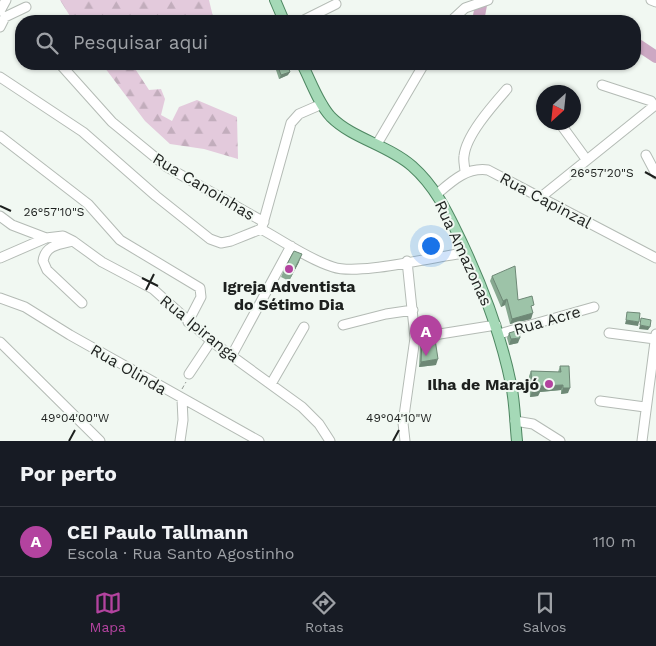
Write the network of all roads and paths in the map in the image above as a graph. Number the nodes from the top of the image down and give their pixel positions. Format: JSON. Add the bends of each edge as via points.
{"nodes":[{"id":1,"x":6,"y":0,"type":"edge"},
{"id":2,"x":275,"y":0,"type":"edge"},
{"id":3,"x":488,"y":0,"type":"edge"},
{"id":4,"x":652,"y":0,"type":"edge"},
{"id":5,"x":656,"y":2,"type":"edge"},
{"id":6,"x":336,"y":4,"type":"dead end"},
{"id":7,"x":26,"y":7,"type":"dead end"},
{"id":8,"x":0,"y":11,"type":"edge"},
{"id":9,"x":281,"y":15,"type":"edge"},
{"id":10,"x":314,"y":15,"type":"edge"},
{"id":11,"x":457,"y":15,"type":"edge"},
{"id":12,"x":0,"y":27,"type":"edge"},
{"id":13,"x":65,"y":70,"type":"edge"},
{"id":14,"x":305,"y":70,"type":"edge"},
{"id":15,"x":420,"y":70,"type":"edge"},
{"id":16,"x":0,"y":77,"type":"edge"},
{"id":17,"x":602,"y":85,"type":"dead end"},
{"id":18,"x":507,"y":90,"type":"dead end"},
{"id":19,"x":322,"y":104,"type":"junction"},
{"id":20,"x":565,"y":130,"type":"edge"},
{"id":21,"x":0,"y":136,"type":"edge"},
{"id":22,"x":377,"y":144,"type":"junction"},
{"id":23,"x":646,"y":155,"type":"dead end"},
{"id":24,"x":586,"y":159,"type":"junction"},
{"id":25,"x":465,"y":172,"type":"junction"},
{"id":26,"x":656,"y":174,"type":"edge"},
{"id":27,"x":437,"y":194,"type":"junction"},
{"id":28,"x":540,"y":197,"type":"junction"},
{"id":29,"x":0,"y":216,"type":"edge"},
{"id":30,"x":262,"y":226,"type":"junction"},
{"id":31,"x":46,"y":238,"type":"junction"},
{"id":32,"x":73,"y":241,"type":"junction"},
{"id":33,"x":291,"y":246,"type":"junction"},
{"id":34,"x":466,"y":253,"type":"junction"},
{"id":35,"x":0,"y":258,"type":"edge"},
{"id":36,"x":656,"y":258,"type":"edge"},
{"id":37,"x":407,"y":261,"type":"junction"},
{"id":38,"x":0,"y":298,"type":"edge"},
{"id":39,"x":82,"y":303,"type":"dead end"},
{"id":40,"x":594,"y":307,"type":"dead end"},
{"id":41,"x":413,"y":310,"type":"junction"},
{"id":42,"x":188,"y":322,"type":"junction"},
{"id":43,"x":343,"y":325,"type":"dead end"},
{"id":44,"x":304,"y":327,"type":"dead end"},
{"id":45,"x":498,"y":329,"type":"junction"},
{"id":46,"x":609,"y":333,"type":"dead end"},
{"id":47,"x":656,"y":337,"type":"edge"},
{"id":48,"x":415,"y":338,"type":"junction"},
{"id":49,"x":211,"y":341,"type":"junction"},
{"id":50,"x":0,"y":342,"type":"edge"},
{"id":51,"x":232,"y":355,"type":"junction"},
{"id":52,"x":189,"y":374,"type":"joint"},
{"id":53,"x":271,"y":384,"type":"junction"},
{"id":54,"x":180,"y":397,"type":"junction"},
{"id":55,"x":600,"y":401,"type":"dead end"},
{"id":56,"x":645,"y":407,"type":"junction"},
{"id":57,"x":515,"y":422,"type":"junction"},
{"id":58,"x":100,"y":441,"type":"edge"},
{"id":59,"x":180,"y":441,"type":"edge"},
{"id":60,"x":259,"y":441,"type":"edge"},
{"id":61,"x":330,"y":441,"type":"edge"},
{"id":62,"x":405,"y":441,"type":"edge"},
{"id":63,"x":517,"y":441,"type":"edge"},
{"id":64,"x":560,"y":441,"type":"edge"},
{"id":65,"x":642,"y":441,"type":"edge"}],
"edges":[{"from":1,"to":8,"type":"street"},
{"from":2,"to":9,"type":"main road"},
{"from":3,"to":11,"type":"street","via":[[465,8]]},
{"from":4,"to":5,"type":"street"},
{"from":6,"to":10,"type":"street"},
{"from":7,"to":12,"type":"street","via":[[6,17]]},
{"from":13,"to":30,"type":"street","name":"Rua Canoinhas","via":[[112,122],[160,162]]},
{"from":14,"to":19,"type":"main road","name":"Rua Amazonas"},
{"from":15,"to":22,"type":"street"},
{"from":16,"to":30,"type":"street","via":[[90,136],[156,196],[210,238],[221,243],[231,241]]},
{"from":17,"to":24,"type":"street","via":[[651,101],[654,106]]},
{"from":18,"to":25,"type":"street","via":[[485,114],[471,138],[464,155]]},
{"from":19,"to":22,"type":"main road","name":"Rua Amazonas","via":[[338,122]]},
{"from":19,"to":30,"type":"street","via":[[299,114],[291,123]]},
{"from":20,"to":24,"type":"street"},
{"from":21,"to":42,"type":"street","via":[[88,204],[120,240],[200,288],[201,297]]},
{"from":22,"to":27,"type":"main road","name":"Rua Amazonas","via":[[411,165]]},
{"from":23,"to":26,"type":"street"},
{"from":24,"to":28,"type":"street"},
{"from":25,"to":27,"type":"street"},
{"from":25,"to":28,"type":"street","name":"Rua Capinzal","via":[[479,168],[488,170]]},
{"from":27,"to":34,"type":"main road","name":"Rua Amazonas"},
{"from":28,"to":36,"type":"street","name":"Rua Capinzal"},
{"from":29,"to":31,"type":"street","via":[[12,225]]},
{"from":30,"to":33,"type":"street","name":"Rua Canoinhas"},
{"from":31,"to":32,"type":"street","name":"Rua Ipiranga","via":[[63,236]]},
{"from":31,"to":35,"type":"street","name":"Rua Ipiranga"},
{"from":32,"to":39,"type":"street","via":[[52,246],[46,251],[43,261]]},
{"from":32,"to":42,"type":"street","name":"Rua Ipiranga","via":[[102,262],[153,289]]},
{"from":33,"to":37,"type":"street","name":"Rua Canoinhas","via":[[334,268],[346,270]]},
{"from":33,"to":51,"type":"street"},
{"from":34,"to":37,"type":"street","name":"Rua Canoinhas"},
{"from":34,"to":45,"type":"main road","name":"Rua Amazonas"},
{"from":37,"to":41,"type":"street"},
{"from":38,"to":54,"type":"street","name":"Rua Olinda","via":[[26,307]]},
{"from":40,"to":45,"type":"street","name":"Rua Acre"},
{"from":41,"to":43,"type":"street"},
{"from":41,"to":48,"type":"street"},
{"from":42,"to":49,"type":"street","name":"Rua Ipiranga"},
{"from":44,"to":53,"type":"street"},
{"from":45,"to":48,"type":"street","name":"Rua Acre"},
{"from":45,"to":57,"type":"main road","name":"Rua Amazonas","via":[[512,386]]},
{"from":46,"to":47,"type":"street"},
{"from":47,"to":56,"type":"street"},
{"from":48,"to":62,"type":"street","via":[[403,423]]},
{"from":49,"to":51,"type":"street","name":"Rua Ipiranga"},
{"from":49,"to":52,"type":"street"},
{"from":50,"to":58,"type":"street"},
{"from":51,"to":53,"type":"street","name":"Rua Ipiranga"},
{"from":52,"to":54,"type":"path"},
{"from":53,"to":61,"type":"street","name":"Rua Ipiranga","via":[[311,415]]},
{"from":54,"to":59,"type":"street","via":[[183,426]]},
{"from":54,"to":60,"type":"street","name":"Rua Olinda"},
{"from":55,"to":56,"type":"street"},
{"from":56,"to":65,"type":"street"},
{"from":57,"to":63,"type":"main road","name":"Rua Amazonas"},
{"from":57,"to":64,"type":"street","via":[[533,424]]}]}
